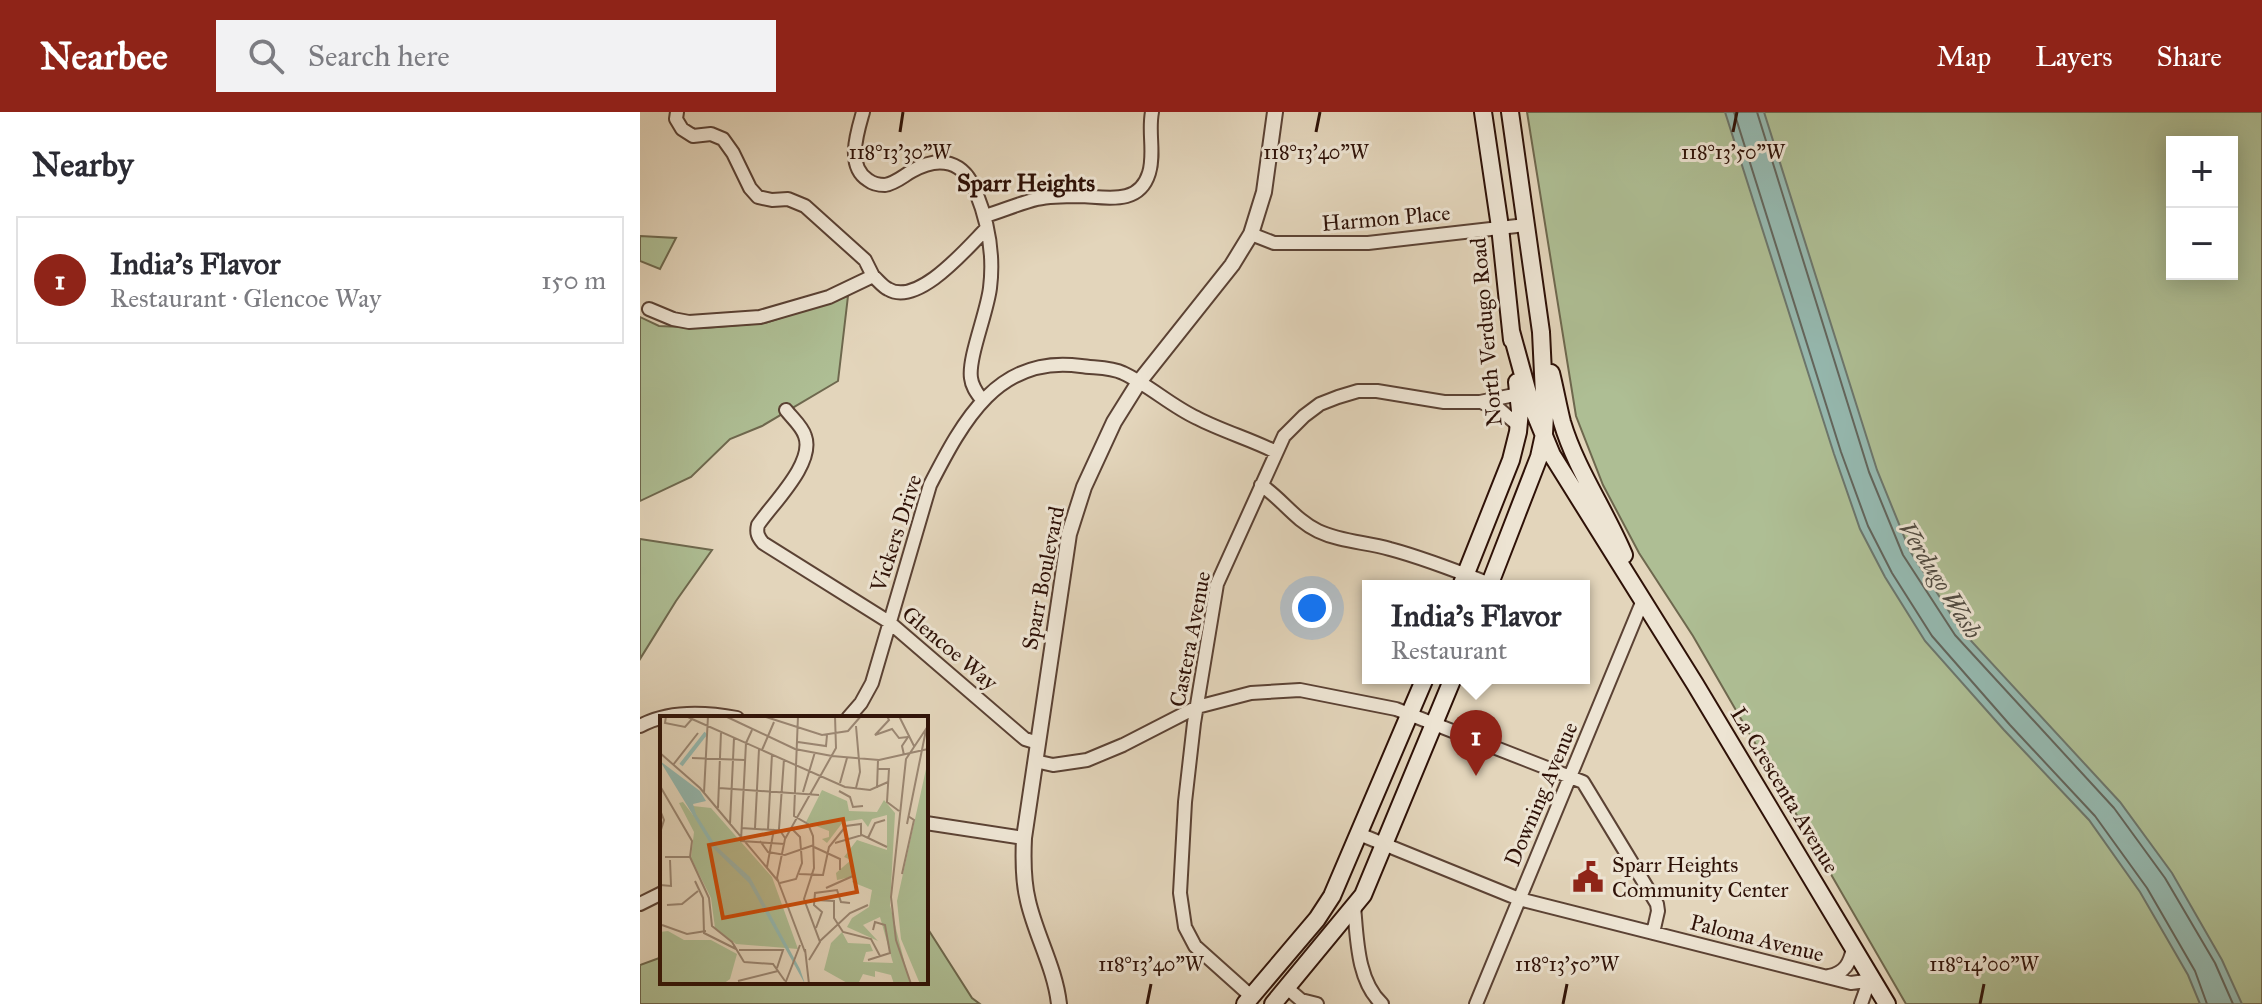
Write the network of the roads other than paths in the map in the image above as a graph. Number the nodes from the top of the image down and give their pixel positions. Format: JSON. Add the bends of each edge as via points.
{"nodes":[{"id":1,"x":677,"y":112,"type":"edge"},
{"id":2,"x":863,"y":112,"type":"edge"},
{"id":3,"x":1136,"y":112,"type":"edge"},
{"id":4,"x":1275,"y":112,"type":"edge"},
{"id":5,"x":1483,"y":112,"type":"edge"},
{"id":6,"x":1510,"y":112,"type":"edge"},
{"id":7,"x":1152,"y":113,"type":"edge"},
{"id":8,"x":986,"y":222,"type":"junction"},
{"id":9,"x":1526,"y":225,"type":"junction"},
{"id":10,"x":1500,"y":227,"type":"junction"},
{"id":11,"x":1251,"y":234,"type":"junction"},
{"id":12,"x":873,"y":276,"type":"junction"},
{"id":13,"x":649,"y":309,"type":"dead end"},
{"id":14,"x":1511,"y":331,"type":"junction"},
{"id":15,"x":1541,"y":332,"type":"junction"},
{"id":16,"x":1139,"y":382,"type":"junction"},
{"id":17,"x":1519,"y":394,"type":"junction"},
{"id":18,"x":982,"y":400,"type":"junction"},
{"id":19,"x":1480,"y":402,"type":"junction"},
{"id":20,"x":786,"y":410,"type":"dead end"},
{"id":21,"x":1519,"y":426,"type":"junction"},
{"id":22,"x":1544,"y":434,"type":"junction"},
{"id":23,"x":1276,"y":452,"type":"junction"},
{"id":24,"x":1261,"y":485,"type":"junction"},
{"id":25,"x":1463,"y":580,"type":"edge"},
{"id":26,"x":1491,"y":580,"type":"edge"},
{"id":27,"x":1643,"y":600,"type":"junction"},
{"id":28,"x":889,"y":622,"type":"junction"},
{"id":29,"x":1423,"y":684,"type":"edge"},
{"id":30,"x":1451,"y":684,"type":"edge"},
{"id":31,"x":1197,"y":707,"type":"junction"},
{"id":32,"x":1411,"y":713,"type":"junction"},
{"id":33,"x":670,"y":716,"type":"edge"},
{"id":34,"x":726,"y":716,"type":"edge"},
{"id":35,"x":850,"y":716,"type":"edge"},
{"id":36,"x":660,"y":718,"type":"edge"},
{"id":37,"x":1435,"y":723,"type":"junction"},
{"id":38,"x":640,"y":726,"type":"edge"},
{"id":39,"x":1038,"y":743,"type":"junction"},
{"id":40,"x":1035,"y":761,"type":"junction"},
{"id":41,"x":1570,"y":777,"type":"junction"},
{"id":42,"x":928,"y":823,"type":"edge"},
{"id":43,"x":1359,"y":834,"type":"junction"},
{"id":44,"x":1024,"y":838,"type":"junction"},
{"id":45,"x":1385,"y":844,"type":"junction"},
{"id":46,"x":660,"y":894,"type":"edge"},
{"id":47,"x":1519,"y":899,"type":"junction"},
{"id":48,"x":640,"y":904,"type":"edge"},
{"id":49,"x":1354,"y":906,"type":"junction"},
{"id":50,"x":1653,"y":933,"type":"junction"},
{"id":51,"x":1853,"y":948,"type":"junction"},
{"id":52,"x":1827,"y":977,"type":"junction"},
{"id":53,"x":1873,"y":980,"type":"junction"},
{"id":54,"x":1287,"y":988,"type":"junction"},
{"id":55,"x":1248,"y":1000,"type":"edge"},
{"id":56,"x":1059,"y":1004,"type":"edge"},
{"id":57,"x":1273,"y":1004,"type":"edge"},
{"id":58,"x":1317,"y":1004,"type":"edge"},
{"id":59,"x":1382,"y":1004,"type":"edge"},
{"id":60,"x":1476,"y":1004,"type":"edge"},
{"id":61,"x":1861,"y":1004,"type":"edge"},
{"id":62,"x":1887,"y":1004,"type":"edge"}],
"edges":[{"from":1,"to":12,"type":"street","via":[[682,129],[693,136],[723,139],[758,197],[805,206],[865,260]]},
{"from":2,"to":8,"type":"street","via":[[855,163],[861,175],[884,185],[925,164],[954,164],[966,172]]},
{"from":3,"to":7,"type":"street"},
{"from":4,"to":11,"type":"street","name":"Sparr Boulevard","via":[[1264,192]]},
{"from":5,"to":10,"type":"main road","name":"North Verdugo Road"},
{"from":6,"to":9,"type":"main road"},
{"from":7,"to":8,"type":"street","via":[[1149,173],[1129,196],[1037,199]]},
{"from":8,"to":12,"type":"street","via":[[925,285],[898,293]]},
{"from":8,"to":18,"type":"street","via":[[990,287],[971,378]]},
{"from":9,"to":10,"type":"street","name":"Harmon Place"},
{"from":9,"to":15,"type":"main road"},
{"from":10,"to":11,"type":"street","name":"Harmon Place","via":[[1368,243],[1274,243]]},
{"from":10,"to":14,"type":"main road","name":"North Verdugo Road"},
{"from":11,"to":16,"type":"street","name":"Sparr Boulevard","via":[[1216,287]]},
{"from":12,"to":13,"type":"street","via":[[829,297],[760,317],[689,322]]},
{"from":14,"to":17,"type":"main road","name":"North Verdugo Road"},
{"from":14,"to":22,"type":"main road","name":"La Crescenta Avenue"},
{"from":15,"to":22,"type":"main road"},
{"from":15,"to":27,"type":"main road","name":"La Crescenta Avenue","via":[[1563,423]]},
{"from":16,"to":18,"type":"street","name":"Vickers Drive","via":[[1121,371],[1045,365],[1009,378]]},
{"from":16,"to":23,"type":"street","name":"Vickers Drive","via":[[1196,418]]},
{"from":16,"to":39,"type":"street","name":"Sparr Boulevard","via":[[1107,434],[1069,534]]},
{"from":17,"to":19,"type":"street","name":"Castera Avenue"},
{"from":17,"to":21,"type":"main road","name":"North Verdugo Road"},
{"from":18,"to":28,"type":"street","name":"Vickers Drive","via":[[930,485]]},
{"from":19,"to":21,"type":"street","name":"Castera Avenue","via":[[1498,408]]},
{"from":19,"to":23,"type":"street","name":"Castera Avenue","via":[[1358,391],[1304,416]]},
{"from":20,"to":28,"type":"street","name":"Glencoe Way","via":[[804,433],[805,459],[757,531],[763,543]]},
{"from":21,"to":25,"type":"main road","name":"North Verdugo Road","via":[[1511,460]]},
{"from":22,"to":26,"type":"main road"},
{"from":22,"to":27,"type":"main road","name":"La Crescenta Avenue"},
{"from":23,"to":24,"type":"street","name":"Castera Avenue"},
{"from":24,"to":25,"type":"street","via":[[1316,530],[1415,556]]},
{"from":24,"to":31,"type":"street","name":"Castera Avenue","via":[[1217,584]]},
{"from":27,"to":41,"type":"street","name":"Downing Avenue"},
{"from":27,"to":51,"type":"main road","name":"La Crescenta Avenue"},
{"from":28,"to":35,"type":"street","name":"Vickers Drive","via":[[872,683]]},
{"from":28,"to":39,"type":"street","name":"Glencoe Way","via":[[1025,739]]},
{"from":29,"to":32,"type":"main road"},
{"from":30,"to":37,"type":"main road"},
{"from":31,"to":32,"type":"street","via":[[1251,693],[1300,690]]},
{"from":31,"to":40,"type":"street","via":[[1087,760],[1053,765]]},
{"from":31,"to":55,"type":"street","name":"Castera Avenue","via":[[1185,802],[1182,911],[1195,946]]},
{"from":32,"to":37,"type":"street"},
{"from":32,"to":43,"type":"main road"},
{"from":33,"to":34,"type":"street"},
{"from":36,"to":38,"type":"street"},
{"from":37,"to":41,"type":"street"},
{"from":37,"to":45,"type":"main road"},
{"from":39,"to":40,"type":"street","name":"Sparr Boulevard"},
{"from":40,"to":44,"type":"street","name":"Sparr Boulevard"},
{"from":41,"to":47,"type":"street","name":"Downing Avenue"},
{"from":41,"to":50,"type":"street","via":[[1585,785],[1653,897],[1658,911]]},
{"from":42,"to":44,"type":"street"},
{"from":43,"to":45,"type":"street","name":"Paloma Avenue"},
{"from":43,"to":55,"type":"main road","via":[[1317,919]]},
{"from":44,"to":56,"type":"street","name":"Sparr Boulevard","via":[[1028,901]]},
{"from":45,"to":47,"type":"street","name":"Paloma Avenue"},
{"from":45,"to":49,"type":"main road"},
{"from":46,"to":48,"type":"street"},
{"from":47,"to":50,"type":"street","name":"Paloma Avenue"},
{"from":47,"to":60,"type":"street","name":"Downing Avenue"},
{"from":49,"to":54,"type":"main road"},
{"from":49,"to":59,"type":"street","via":[[1359,956],[1373,996]]},
{"from":50,"to":52,"type":"street","name":"Paloma Avenue"},
{"from":51,"to":52,"type":"street","via":[[1844,971]]},
{"from":51,"to":53,"type":"main road","name":"La Crescenta Avenue"},
{"from":52,"to":53,"type":"street","name":"Paloma Avenue","via":[[1851,983]]},
{"from":53,"to":61,"type":"street"},
{"from":53,"to":62,"type":"main road","name":"La Crescenta Avenue"},
{"from":54,"to":57,"type":"main road"},
{"from":54,"to":58,"type":"street"}]}
